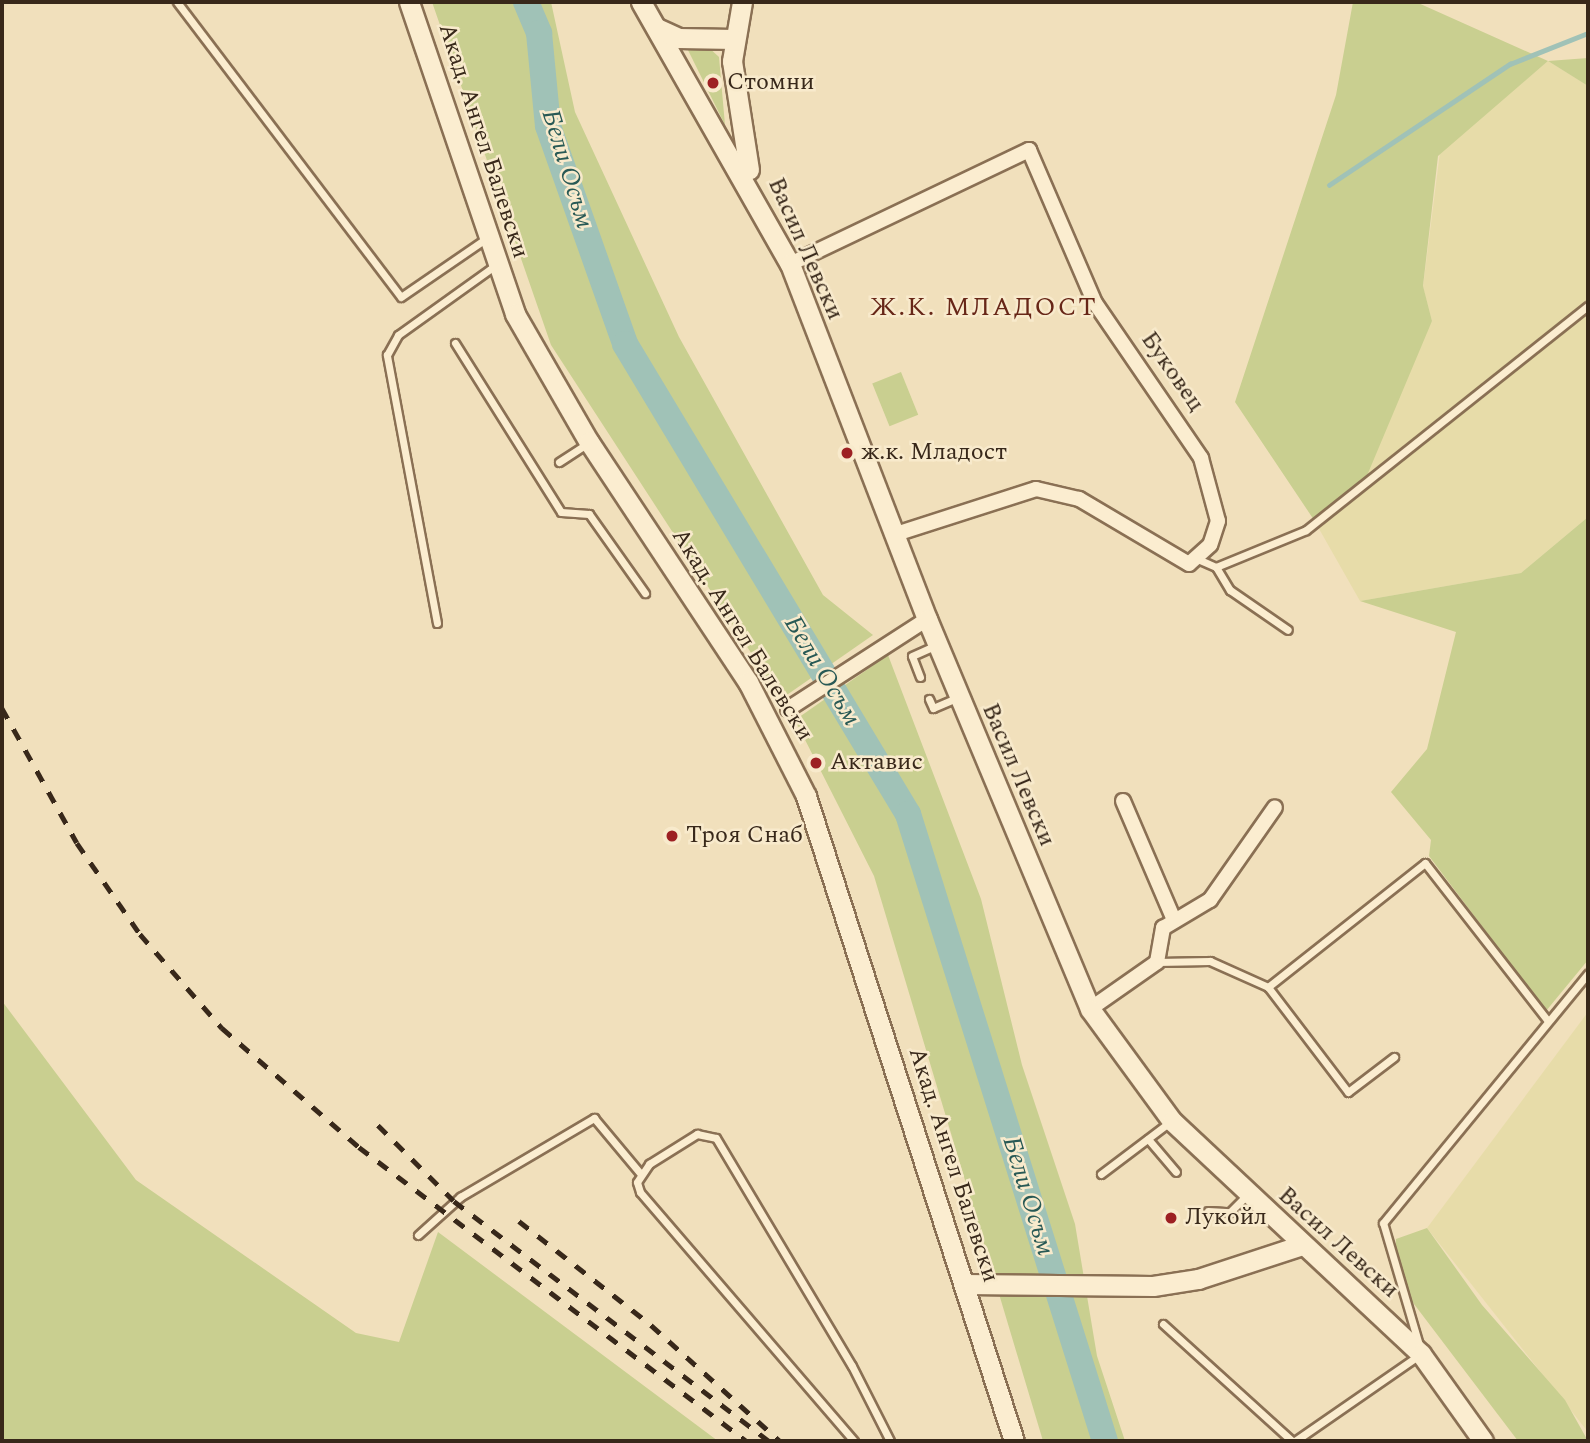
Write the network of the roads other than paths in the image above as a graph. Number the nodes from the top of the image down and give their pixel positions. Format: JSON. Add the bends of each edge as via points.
{"nodes":[{"id":1,"x":177,"y":2,"type":"edge"},
{"id":2,"x":409,"y":2,"type":"edge"},
{"id":3,"x":641,"y":2,"type":"edge"},
{"id":4,"x":742,"y":2,"type":"edge"},
{"id":5,"x":657,"y":28,"type":"junction"},
{"id":6,"x":734,"y":39,"type":"junction"},
{"id":7,"x":763,"y":207,"type":"junction"},
{"id":8,"x":488,"y":237,"type":"junction"},
{"id":9,"x":497,"y":263,"type":"junction"},
{"id":10,"x":790,"y":264,"type":"junction"},
{"id":11,"x":1588,"y":306,"type":"edge"},
{"id":12,"x":455,"y":343,"type":"dead end"},
{"id":13,"x":589,"y":442,"type":"junction"},
{"id":14,"x":559,"y":462,"type":"dead end"},
{"id":15,"x":893,"y":535,"type":"junction"},
{"id":16,"x":1200,"y":560,"type":"junction"},
{"id":17,"x":1216,"y":567,"type":"junction"},
{"id":18,"x":645,"y":593,"type":"dead end"},
{"id":19,"x":927,"y":620,"type":"junction"},
{"id":20,"x":437,"y":623,"type":"dead end"},
{"id":21,"x":1288,"y":630,"type":"dead end"},
{"id":22,"x":937,"y":645,"type":"junction"},
{"id":23,"x":920,"y":677,"type":"dead end"},
{"id":24,"x":959,"y":697,"type":"junction"},
{"id":25,"x":929,"y":699,"type":"dead end"},
{"id":26,"x":788,"y":709,"type":"dead end"},
{"id":27,"x":1123,"y":801,"type":"dead end"},
{"id":28,"x":1275,"y":807,"type":"dead end"},
{"id":29,"x":1174,"y":920,"type":"junction"},
{"id":30,"x":1157,"y":962,"type":"junction"},
{"id":31,"x":1588,"y":973,"type":"edge"},
{"id":32,"x":1268,"y":987,"type":"junction"},
{"id":33,"x":1090,"y":1009,"type":"junction"},
{"id":34,"x":1548,"y":1021,"type":"junction"},
{"id":35,"x":1394,"y":1057,"type":"dead end"},
{"id":36,"x":1172,"y":1121,"type":"junction"},
{"id":37,"x":1148,"y":1139,"type":"junction"},
{"id":38,"x":1176,"y":1172,"type":"dead end"},
{"id":39,"x":640,"y":1173,"type":"junction"},
{"id":40,"x":1101,"y":1174,"type":"dead end"},
{"id":41,"x":1248,"y":1194,"type":"junction"},
{"id":42,"x":1208,"y":1211,"type":"dead end"},
{"id":43,"x":418,"y":1235,"type":"dead end"},
{"id":44,"x":1302,"y":1245,"type":"junction"},
{"id":45,"x":965,"y":1284,"type":"junction"},
{"id":46,"x":1163,"y":1324,"type":"dead end"},
{"id":47,"x":1421,"y":1354,"type":"junction"},
{"id":48,"x":854,"y":1441,"type":"edge"},
{"id":49,"x":890,"y":1441,"type":"edge"},
{"id":50,"x":1014,"y":1441,"type":"edge"},
{"id":51,"x":1293,"y":1441,"type":"edge"},
{"id":52,"x":1483,"y":1441,"type":"edge"}],
"edges":[{"from":1,"to":8,"type":"lane","via":[[401,298]]},
{"from":2,"to":8,"type":"street","name":"Акад. Ангел Балевски"},
{"from":3,"to":5,"type":"street","name":"Васил Левски"},
{"from":4,"to":6,"type":"street"},
{"from":5,"to":6,"type":"street","via":[[678,38]]},
{"from":5,"to":7,"type":"street","name":"Васил Левски"},
{"from":6,"to":7,"type":"street","via":[[738,124]]},
{"from":7,"to":10,"type":"street","name":"Васил Левски"},
{"from":8,"to":9,"type":"street","name":"Акад. Ангел Балевски"},
{"from":9,"to":13,"type":"street","name":"Акад. Ангел Балевски","via":[[539,361]]},
{"from":9,"to":20,"type":"lane","via":[[398,335],[387,355]]},
{"from":10,"to":15,"type":"street","name":"Васил Левски"},
{"from":10,"to":16,"type":"street","name":"Буковец","via":[[1028,150],[1096,303],[1201,458],[1218,521]]},
{"from":11,"to":17,"type":"lane","via":[[1306,530]]},
{"from":12,"to":18,"type":"lane","via":[[561,512],[589,514]]},
{"from":13,"to":14,"type":"lane"},
{"from":13,"to":45,"type":"street","name":"Акад. Ангел Балевски","via":[[785,747],[830,856]]},
{"from":15,"to":16,"type":"street","via":[[1036,489],[1079,499],[1171,559]]},
{"from":15,"to":19,"type":"street","name":"Васил Левски"},
{"from":16,"to":17,"type":"lane"},
{"from":17,"to":21,"type":"lane","via":[[1230,590]]},
{"from":19,"to":22,"type":"street","name":"Васил Левски"},
{"from":19,"to":26,"type":"street","via":[[880,645]]},
{"from":22,"to":23,"type":"lane","via":[[912,656]]},
{"from":22,"to":24,"type":"street","name":"Васил Левски"},
{"from":24,"to":25,"type":"lane","via":[[933,708]]},
{"from":24,"to":33,"type":"street","name":"Васил Левски"},
{"from":27,"to":29,"type":"street"},
{"from":28,"to":29,"type":"street","via":[[1210,900]]},
{"from":29,"to":30,"type":"street","via":[[1163,928]]},
{"from":30,"to":32,"type":"lane","via":[[1210,961]]},
{"from":30,"to":33,"type":"street"},
{"from":31,"to":34,"type":"lane"},
{"from":32,"to":34,"type":"lane","via":[[1425,863]]},
{"from":32,"to":35,"type":"lane","via":[[1348,1092]]},
{"from":33,"to":36,"type":"street","name":"Васил Левски"},
{"from":34,"to":47,"type":"lane","via":[[1383,1223]]},
{"from":36,"to":37,"type":"lane"},
{"from":36,"to":41,"type":"street","name":"Васил Левски"},
{"from":37,"to":38,"type":"lane"},
{"from":37,"to":40,"type":"lane"},
{"from":39,"to":43,"type":"lane","via":[[594,1118],[460,1197]]},
{"from":39,"to":48,"type":"lane","via":[[639,1192]]},
{"from":39,"to":49,"type":"lane","via":[[697,1134],[716,1138],[852,1366]]},
{"from":41,"to":42,"type":"lane","via":[[1230,1212]]},
{"from":41,"to":44,"type":"street","name":"Васил Левски"},
{"from":44,"to":45,"type":"street","via":[[1187,1281],[1099,1286]]},
{"from":44,"to":47,"type":"street","name":"Васил Левски"},
{"from":45,"to":50,"type":"street","name":"Акад. Ангел Балевски"},
{"from":46,"to":51,"type":"lane"},
{"from":47,"to":51,"type":"lane"},
{"from":47,"to":52,"type":"street","name":"Васил Левски"}]}
